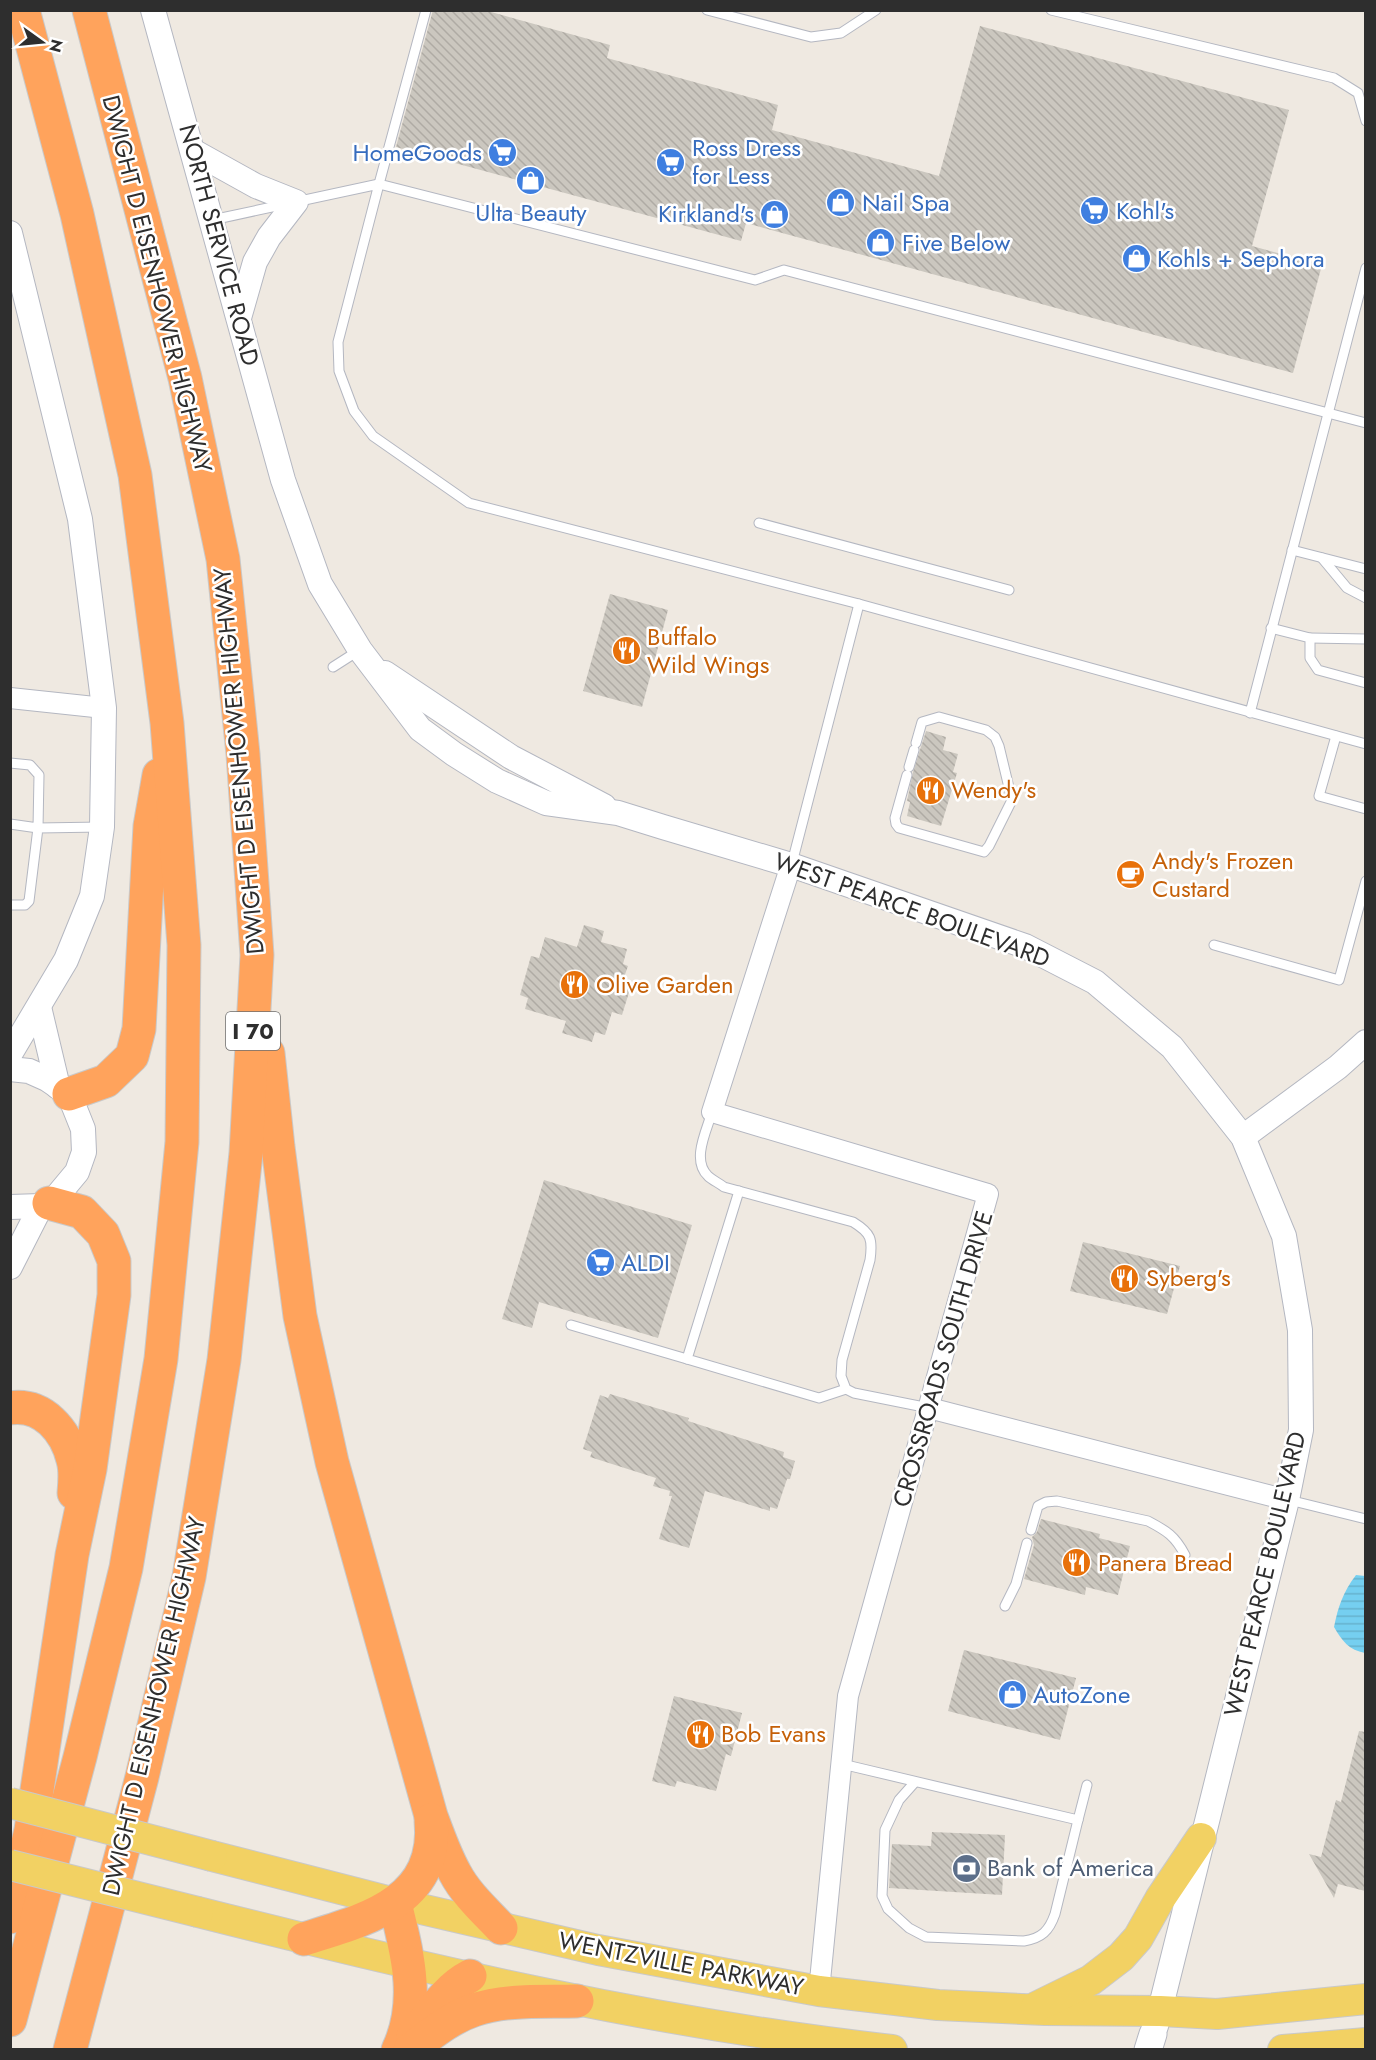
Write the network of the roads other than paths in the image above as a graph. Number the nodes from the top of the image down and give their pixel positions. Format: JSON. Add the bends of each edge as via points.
{"nodes":[{"id":1,"x":23,"y":10,"type":"edge"},
{"id":2,"x":89,"y":10,"type":"edge"},
{"id":3,"x":153,"y":10,"type":"edge"},
{"id":4,"x":426,"y":10,"type":"edge"},
{"id":5,"x":707,"y":10,"type":"edge"},
{"id":6,"x":876,"y":10,"type":"edge"},
{"id":7,"x":1051,"y":10,"type":"edge"},
{"id":8,"x":1365,"y":121,"type":"edge"},
{"id":9,"x":193,"y":151,"type":"junction"},
{"id":10,"x":379,"y":184,"type":"junction"},
{"id":11,"x":296,"y":202,"type":"junction"},
{"id":12,"x":212,"y":220,"type":"junction"},
{"id":13,"x":10,"y":233,"type":"edge"},
{"id":14,"x":14,"y":265,"type":"edge"},
{"id":15,"x":1365,"y":268,"type":"edge"},
{"id":16,"x":239,"y":318,"type":"junction"},
{"id":17,"x":1328,"y":413,"type":"junction"},
{"id":18,"x":1365,"y":423,"type":"edge"},
{"id":19,"x":283,"y":480,"type":"joint"},
{"id":20,"x":759,"y":523,"type":"dead end"},
{"id":21,"x":1292,"y":550,"type":"junction"},
{"id":22,"x":1322,"y":558,"type":"junction"},
{"id":23,"x":1365,"y":569,"type":"edge"},
{"id":24,"x":1010,"y":590,"type":"dead end"},
{"id":25,"x":1365,"y":598,"type":"edge"},
{"id":26,"x":859,"y":604,"type":"junction"},
{"id":27,"x":1271,"y":628,"type":"junction"},
{"id":28,"x":1310,"y":638,"type":"junction"},
{"id":29,"x":1365,"y":639,"type":"edge"},
{"id":30,"x":367,"y":658,"type":"junction"},
{"id":31,"x":333,"y":667,"type":"dead end"},
{"id":32,"x":1365,"y":683,"type":"edge"},
{"id":33,"x":10,"y":698,"type":"edge"},
{"id":34,"x":104,"y":708,"type":"junction"},
{"id":35,"x":1250,"y":712,"type":"junction"},
{"id":36,"x":167,"y":723,"type":"junction"},
{"id":37,"x":1336,"y":736,"type":"junction"},
{"id":38,"x":1365,"y":744,"type":"edge"},
{"id":39,"x":915,"y":747,"type":"joint"},
{"id":40,"x":10,"y":763,"type":"edge"},
{"id":41,"x":1365,"y":809,"type":"edge"},
{"id":42,"x":10,"y":824,"type":"edge"},
{"id":43,"x":38,"y":828,"type":"junction"},
{"id":44,"x":102,"y":828,"type":"junction"},
{"id":45,"x":791,"y":865,"type":"junction"},
{"id":46,"x":1365,"y":881,"type":"edge"},
{"id":47,"x":10,"y":906,"type":"edge"},
{"id":48,"x":1214,"y":945,"type":"dead end"},
{"id":49,"x":257,"y":955,"type":"junction"},
{"id":50,"x":39,"y":1007,"type":"junction"},
{"id":51,"x":1365,"y":1042,"type":"edge"},
{"id":52,"x":10,"y":1054,"type":"edge"},
{"id":53,"x":10,"y":1069,"type":"edge"},
{"id":54,"x":64,"y":1091,"type":"junction"},
{"id":55,"x":712,"y":1112,"type":"junction"},
{"id":56,"x":1243,"y":1137,"type":"junction"},
{"id":57,"x":739,"y":1191,"type":"junction"},
{"id":58,"x":45,"y":1204,"type":"junction"},
{"id":59,"x":10,"y":1207,"type":"edge"},
{"id":60,"x":10,"y":1268,"type":"edge"},
{"id":61,"x":571,"y":1325,"type":"dead end"},
{"id":62,"x":687,"y":1359,"type":"junction"},
{"id":63,"x":846,"y":1389,"type":"junction"},
{"id":64,"x":10,"y":1408,"type":"edge"},
{"id":65,"x":929,"y":1408,"type":"junction"},
{"id":66,"x":1287,"y":1500,"type":"junction"},
{"id":67,"x":1365,"y":1519,"type":"edge"},
{"id":68,"x":1031,"y":1530,"type":"dead end"},
{"id":69,"x":1027,"y":1543,"type":"dead end"},
{"id":70,"x":72,"y":1555,"type":"junction"},
{"id":71,"x":1185,"y":1555,"type":"dead end"},
{"id":72,"x":1005,"y":1606,"type":"dead end"},
{"id":73,"x":842,"y":1764,"type":"junction"},
{"id":74,"x":915,"y":1782,"type":"junction"},
{"id":75,"x":1087,"y":1785,"type":"dead end"},
{"id":76,"x":10,"y":1803,"type":"edge"},
{"id":77,"x":431,"y":1816,"type":"junction"},
{"id":78,"x":1078,"y":1820,"type":"junction"},
{"id":79,"x":1201,"y":1838,"type":"junction"},
{"id":80,"x":10,"y":1865,"type":"edge"},
{"id":81,"x":395,"y":1903,"type":"junction"},
{"id":82,"x":10,"y":1917,"type":"edge"},
{"id":83,"x":501,"y":1928,"type":"junction"},
{"id":84,"x":304,"y":1939,"type":"junction"},
{"id":85,"x":410,"y":1964,"type":"junction"},
{"id":86,"x":470,"y":1976,"type":"junction"},
{"id":87,"x":819,"y":1991,"type":"junction"},
{"id":88,"x":1365,"y":1999,"type":"edge"},
{"id":89,"x":578,"y":2001,"type":"junction"},
{"id":90,"x":1031,"y":2009,"type":"junction"},
{"id":91,"x":10,"y":2020,"type":"edge"},
{"id":92,"x":1154,"y":2031,"type":"edge"},
{"id":93,"x":1365,"y":2043,"type":"edge"},
{"id":94,"x":800,"y":2044,"type":"edge"},
{"id":95,"x":70,"y":2049,"type":"edge"},
{"id":96,"x":400,"y":2049,"type":"edge"},
{"id":97,"x":410,"y":2049,"type":"edge"},
{"id":98,"x":892,"y":2049,"type":"edge"},
{"id":99,"x":1283,"y":2049,"type":"edge"}],
"edges":[{"from":1,"to":36,"type":"highway","via":[[77,214],[135,475]]},
{"from":2,"to":49,"type":"highway","name":"DWIGHT D EISENHOWER HIGHWAY","number":"I 70","via":[[185,378],[223,559],[243,754]]},
{"from":3,"to":9,"type":"street","name":"NORTH SERVICE ROAD"},
{"from":4,"to":10,"type":"lane"},
{"from":5,"to":6,"type":"lane","via":[[811,37],[841,33]]},
{"from":7,"to":8,"type":"lane","via":[[1334,78],[1358,93]]},
{"from":9,"to":11,"type":"street","via":[[256,186]]},
{"from":9,"to":12,"type":"street","name":"NORTH SERVICE ROAD"},
{"from":10,"to":11,"type":"lane"},
{"from":10,"to":17,"type":"lane","via":[[755,280],[784,270]]},
{"from":10,"to":26,"type":"lane","via":[[339,342],[339,371],[354,411],[373,436],[469,503]]},
{"from":11,"to":12,"type":"lane"},
{"from":11,"to":16,"type":"street","via":[[255,262]]},
{"from":12,"to":16,"type":"street","name":"NORTH SERVICE ROAD"},
{"from":13,"to":14,"type":"street"},
{"from":14,"to":34,"type":"street","via":[[80,519]]},
{"from":15,"to":17,"type":"lane"},
{"from":16,"to":19,"type":"street","name":"NORTH SERVICE ROAD"},
{"from":17,"to":18,"type":"lane"},
{"from":17,"to":21,"type":"lane"},
{"from":19,"to":30,"type":"street","name":"WEST PEARCE BOULEVARD","via":[[320,584]]},
{"from":20,"to":24,"type":"lane"},
{"from":21,"to":22,"type":"lane"},
{"from":21,"to":27,"type":"lane"},
{"from":22,"to":23,"type":"lane"},
{"from":22,"to":25,"type":"lane","via":[[1347,588]]},
{"from":26,"to":35,"type":"lane"},
{"from":26,"to":45,"type":"lane"},
{"from":27,"to":28,"type":"lane"},
{"from":27,"to":35,"type":"lane"},
{"from":28,"to":29,"type":"lane"},
{"from":28,"to":32,"type":"lane","via":[[1310,658],[1318,670]]},
{"from":30,"to":31,"type":"lane"},
{"from":30,"to":45,"type":"street","name":"WEST PEARCE BOULEVARD","via":[[511,757],[618,813]]},
{"from":33,"to":34,"type":"street"},
{"from":34,"to":44,"type":"street"},
{"from":35,"to":37,"type":"lane"},
{"from":36,"to":54,"type":"highway","via":[[150,826],[139,1029],[132,1056],[106,1081]]},
{"from":36,"to":91,"type":"highway","via":[[184,945],[182,1142],[161,1359],[126,1568]]},
{"from":37,"to":38,"type":"lane"},
{"from":37,"to":41,"type":"lane","via":[[1319,796]]},
{"from":39,"to":39,"type":"lane","via":[[922,722],[939,717],[986,730],[995,737],[1012,800],[984,852],[896,824]]},
{"from":40,"to":43,"type":"lane","via":[[30,765],[39,776]]},
{"from":42,"to":43,"type":"lane"},
{"from":43,"to":44,"type":"lane"},
{"from":43,"to":47,"type":"lane","via":[[29,901]]},
{"from":44,"to":50,"type":"street","via":[[92,896],[66,960]]},
{"from":45,"to":55,"type":"street"},
{"from":45,"to":56,"type":"street","name":"WEST PEARCE BOULEVARD","via":[[1025,946],[1095,982],[1172,1047]]},
{"from":46,"to":48,"type":"lane","via":[[1339,980]]},
{"from":49,"to":77,"type":"highway","via":[[300,1316],[332,1461]]},
{"from":49,"to":95,"type":"highway","name":"DWIGHT D EISENHOWER HIGHWAY","number":"I 70","via":[[246,1153],[224,1360],[189,1577],[142,1777]]},
{"from":50,"to":52,"type":"street"},
{"from":50,"to":54,"type":"street"},
{"from":51,"to":56,"type":"street","via":[[1338,1067]]},
{"from":53,"to":54,"type":"street","via":[[29,1071]]},
{"from":54,"to":58,"type":"street","via":[[83,1130],[84,1152],[77,1172]]},
{"from":55,"to":57,"type":"lane","via":[[699,1158],[707,1176]]},
{"from":55,"to":65,"type":"street","name":"CROSSROADS SOUTH DRIVE","via":[[988,1194]]},
{"from":56,"to":66,"type":"street","name":"WEST PEARCE BOULEVARD","via":[[1284,1236],[1300,1330],[1301,1430]]},
{"from":57,"to":62,"type":"lane"},
{"from":57,"to":63,"type":"lane","via":[[853,1222],[868,1234],[872,1244],[870,1260],[842,1360],[841,1376]]},
{"from":58,"to":59,"type":"street"},
{"from":58,"to":60,"type":"street"},
{"from":58,"to":70,"type":"highway","via":[[82,1212],[103,1234],[114,1261],[112,1314],[90,1469]]},
{"from":61,"to":62,"type":"lane"},
{"from":62,"to":63,"type":"lane","via":[[819,1398]]},
{"from":63,"to":65,"type":"lane"},
{"from":64,"to":70,"type":"highway","via":[[46,1415],[69,1447],[75,1478]]},
{"from":65,"to":66,"type":"street"},
{"from":65,"to":73,"type":"street","name":"CROSSROADS SOUTH DRIVE","via":[[848,1696]]},
{"from":66,"to":67,"type":"lane"},
{"from":66,"to":79,"type":"street","name":"WEST PEARCE BOULEVARD"},
{"from":68,"to":71,"type":"lane","via":[[1038,1506],[1057,1501],[1148,1521],[1178,1541]]},
{"from":69,"to":72,"type":"lane","via":[[1016,1584]]},
{"from":70,"to":82,"type":"highway","via":[[31,1830]]},
{"from":73,"to":74,"type":"lane"},
{"from":73,"to":87,"type":"street","name":"CROSSROADS SOUTH DRIVE"},
{"from":74,"to":78,"type":"lane"},
{"from":74,"to":78,"type":"lane","via":[[899,1800],[885,1830],[882,1896],[888,1910],[926,1937],[1024,1941],[1044,1934],[1051,1926]]},
{"from":75,"to":78,"type":"lane"},
{"from":76,"to":81,"type":"main road","name":"WENTZVILLE PARKWAY","bridge":true},
{"from":77,"to":81,"type":"highway","via":[[428,1856],[420,1876]]},
{"from":77,"to":83,"type":"highway","via":[[456,1875]]},
{"from":79,"to":90,"type":"main road","via":[[1138,1938],[1121,1957],[1091,1980]]},
{"from":79,"to":92,"type":"street","name":"WEST PEARCE BOULEVARD"},
{"from":80,"to":84,"type":"main road","bridge":true},
{"from":81,"to":83,"type":"main road","name":"WENTZVILLE PARKWAY"},
{"from":81,"to":84,"type":"highway","via":[[363,1920]]},
{"from":81,"to":85,"type":"highway"},
{"from":83,"to":87,"type":"main road","name":"WENTZVILLE PARKWAY"},
{"from":84,"to":85,"type":"main road"},
{"from":85,"to":86,"type":"main road"},
{"from":85,"to":96,"type":"highway","via":[[412,1998]]},
{"from":86,"to":89,"type":"main road"},
{"from":86,"to":96,"type":"highway","via":[[449,1990]]},
{"from":87,"to":90,"type":"main road","name":"WENTZVILLE PARKWAY","via":[[938,2005]]},
{"from":88,"to":92,"type":"main road","name":"WENTZVILLE PARKWAY","via":[[1217,2014]]},
{"from":89,"to":94,"type":"main road"},
{"from":89,"to":97,"type":"highway","via":[[503,2003],[473,2010]]},
{"from":90,"to":92,"type":"main road","name":"WENTZVILLE PARKWAY"},
{"from":93,"to":99,"type":"main road"},
{"from":94,"to":98,"type":"main road"}]}
